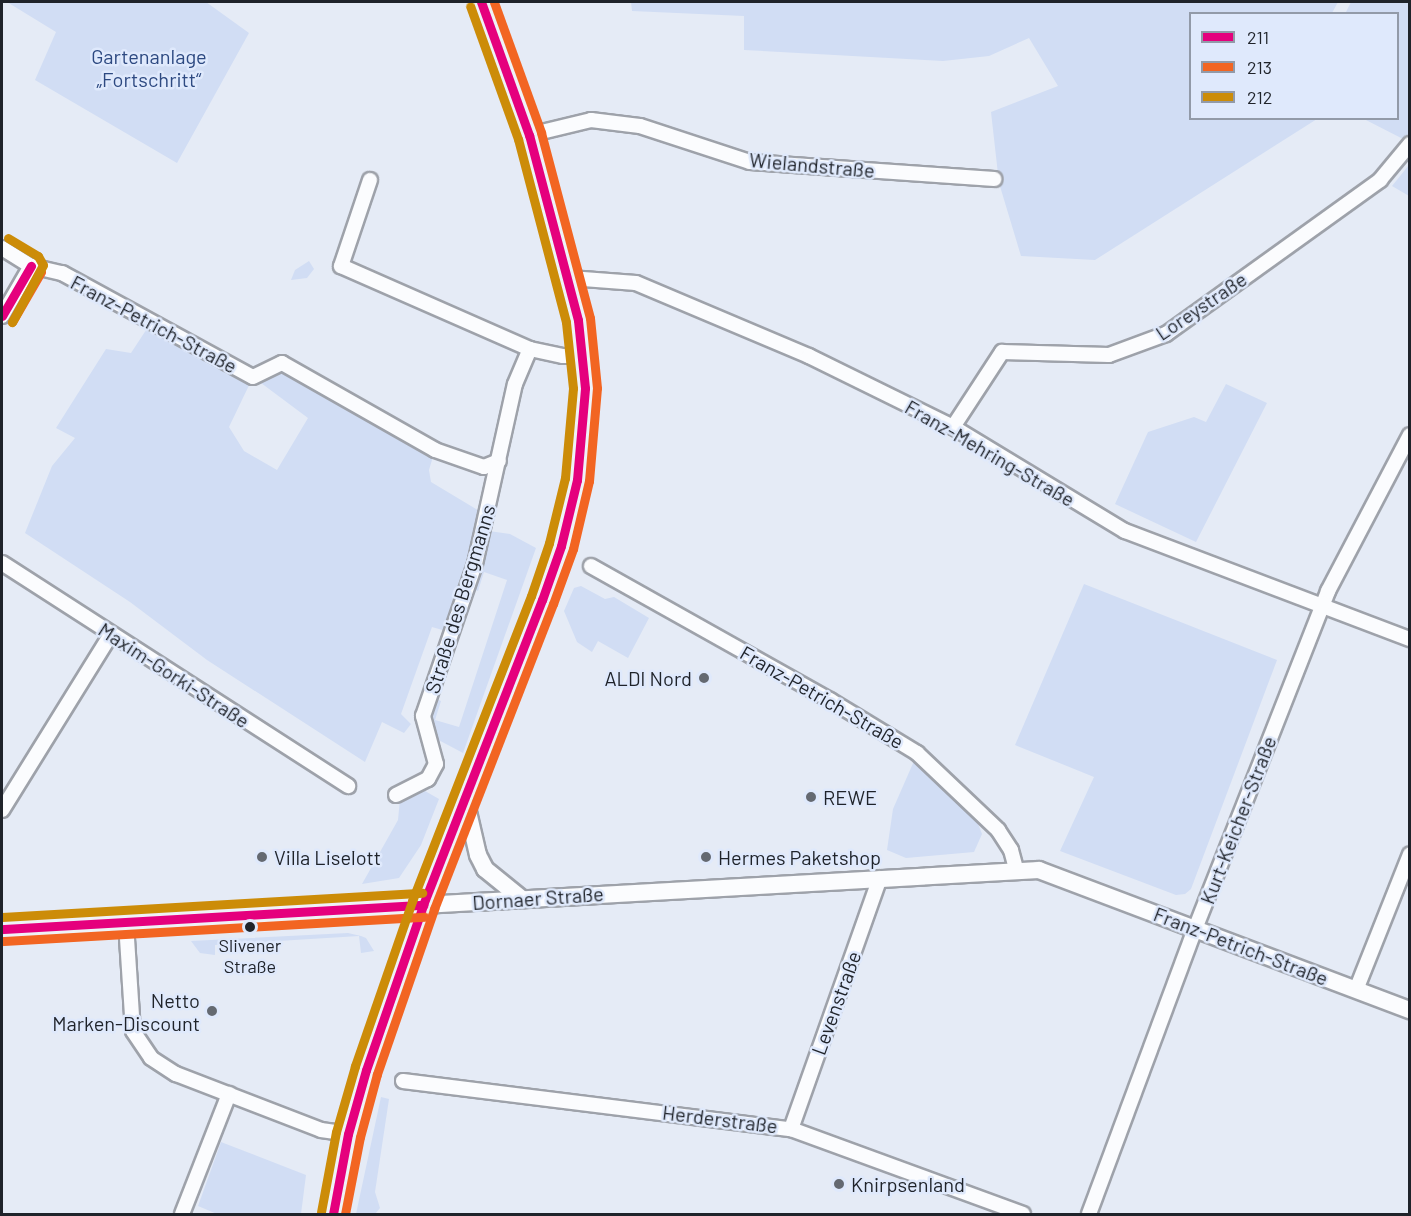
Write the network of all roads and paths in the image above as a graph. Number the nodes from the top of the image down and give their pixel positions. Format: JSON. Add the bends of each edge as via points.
{"nodes":[{"id":1,"x":481,"y":2,"type":"edge"},
{"id":2,"x":529,"y":135,"type":"junction"},
{"id":3,"x":1410,"y":144,"type":"edge"},
{"id":4,"x":994,"y":179,"type":"dead end"},
{"id":5,"x":370,"y":180,"type":"dead end"},
{"id":6,"x":2,"y":248,"type":"edge"},
{"id":7,"x":31,"y":266,"type":"junction"},
{"id":8,"x":570,"y":278,"type":"junction"},
{"id":9,"x":2,"y":315,"type":"edge"},
{"id":10,"x":530,"y":349,"type":"junction"},
{"id":11,"x":583,"y":356,"type":"junction"},
{"id":12,"x":953,"y":427,"type":"junction"},
{"id":13,"x":1410,"y":435,"type":"edge"},
{"id":14,"x":499,"y":461,"type":"junction"},
{"id":15,"x":2,"y":563,"type":"edge"},
{"id":16,"x":591,"y":566,"type":"dead end"},
{"id":17,"x":1322,"y":605,"type":"junction"},
{"id":18,"x":111,"y":633,"type":"junction"},
{"id":19,"x":1410,"y":639,"type":"edge"},
{"id":20,"x":348,"y":786,"type":"dead end"},
{"id":21,"x":396,"y":795,"type":"dead end"},
{"id":22,"x":466,"y":803,"type":"junction"},
{"id":23,"x":2,"y":810,"type":"edge"},
{"id":24,"x":1410,"y":854,"type":"edge"},
{"id":25,"x":1016,"y":869,"type":"junction"},
{"id":26,"x":1039,"y":870,"type":"joint"},
{"id":27,"x":880,"y":878,"type":"junction"},
{"id":28,"x":522,"y":899,"type":"junction"},
{"id":29,"x":423,"y":905,"type":"junction"},
{"id":30,"x":126,"y":923,"type":"junction"},
{"id":31,"x":2,"y":929,"type":"edge"},
{"id":32,"x":1195,"y":929,"type":"junction"},
{"id":33,"x":1356,"y":990,"type":"junction"},
{"id":34,"x":1410,"y":1010,"type":"edge"},
{"id":35,"x":403,"y":1081,"type":"dead end"},
{"id":36,"x":229,"y":1094,"type":"junction"},
{"id":37,"x":791,"y":1129,"type":"junction"},
{"id":38,"x":348,"y":1134,"type":"junction"},
{"id":39,"x":182,"y":1215,"type":"edge"},
{"id":40,"x":333,"y":1215,"type":"edge"},
{"id":41,"x":1023,"y":1215,"type":"edge"},
{"id":42,"x":1089,"y":1215,"type":"edge"}],
"edges":[{"from":1,"to":2,"type":"main road"},
{"from":2,"to":4,"type":"street","name":"Wielandstraße","via":[[591,120],[640,126],[750,162]]},
{"from":2,"to":8,"type":"main road"},
{"from":3,"to":12,"type":"street","name":"Loreystraße","via":[[1380,180],[1166,334],[1109,356],[1002,352]]},
{"from":5,"to":10,"type":"street","via":[[341,266]]},
{"from":6,"to":7,"type":"street","name":"Franz-Petrich-Straße"},
{"from":7,"to":9,"type":"street"},
{"from":7,"to":14,"type":"street","name":"Franz-Petrich-Straße","via":[[62,273],[253,377],[282,363],[435,450],[484,466]]},
{"from":8,"to":11,"type":"main road"},
{"from":8,"to":12,"type":"street","name":"Franz-Mehring-Straße","via":[[636,283],[809,356]]},
{"from":10,"to":11,"type":"street","via":[[563,357]]},
{"from":10,"to":14,"type":"street","name":"Straße des Bergmanns","via":[[516,384]]},
{"from":11,"to":22,"type":"main road","via":[[582,435],[566,526]]},
{"from":12,"to":17,"type":"street","name":"Franz-Mehring-Straße","via":[[1125,531]]},
{"from":13,"to":17,"type":"street","name":"Kurt-Keicher-Straße"},
{"from":14,"to":21,"type":"street","name":"Straße des Bergmanns","via":[[475,564],[423,716],[436,764],[428,779]]},
{"from":15,"to":18,"type":"street","name":"Maxim-Gorki-Straße"},
{"from":16,"to":25,"type":"street","name":"Franz-Petrich-Straße","via":[[917,753],[998,830],[1011,850]]},
{"from":17,"to":19,"type":"street","name":"Franz-Mehring-Straße"},
{"from":17,"to":32,"type":"street","name":"Kurt-Keicher-Straße"},
{"from":18,"to":20,"type":"street","name":"Maxim-Gorki-Straße"},
{"from":18,"to":23,"type":"street"},
{"from":22,"to":28,"type":"street","via":[[485,869]]},
{"from":22,"to":29,"type":"main road"},
{"from":24,"to":33,"type":"street"},
{"from":25,"to":26,"type":"street","name":"Dornaer Straße"},
{"from":25,"to":27,"type":"street","name":"Dornaer Straße"},
{"from":26,"to":32,"type":"street","name":"Franz-Petrich-Straße"},
{"from":27,"to":28,"type":"street","name":"Dornaer Straße"},
{"from":27,"to":37,"type":"street","name":"Levenstraße"},
{"from":28,"to":29,"type":"street","name":"Dornaer Straße"},
{"from":29,"to":30,"type":"main road","name":"Dornaer Straße"},
{"from":29,"to":38,"type":"main road"},
{"from":30,"to":31,"type":"main road","name":"Dornaer Straße"},
{"from":30,"to":36,"type":"street","via":[[133,1031],[140,1046],[176,1074]]},
{"from":32,"to":33,"type":"street","name":"Franz-Petrich-Straße"},
{"from":32,"to":42,"type":"street","name":"Kurt-Keicher-Straße"},
{"from":33,"to":34,"type":"street","name":"Franz-Petrich-Straße"},
{"from":35,"to":37,"type":"street","name":"Herderstraße"},
{"from":36,"to":38,"type":"street","via":[[328,1131]]},
{"from":36,"to":39,"type":"street"},
{"from":37,"to":41,"type":"street","name":"Herderstraße"},
{"from":38,"to":40,"type":"main road"}]}
